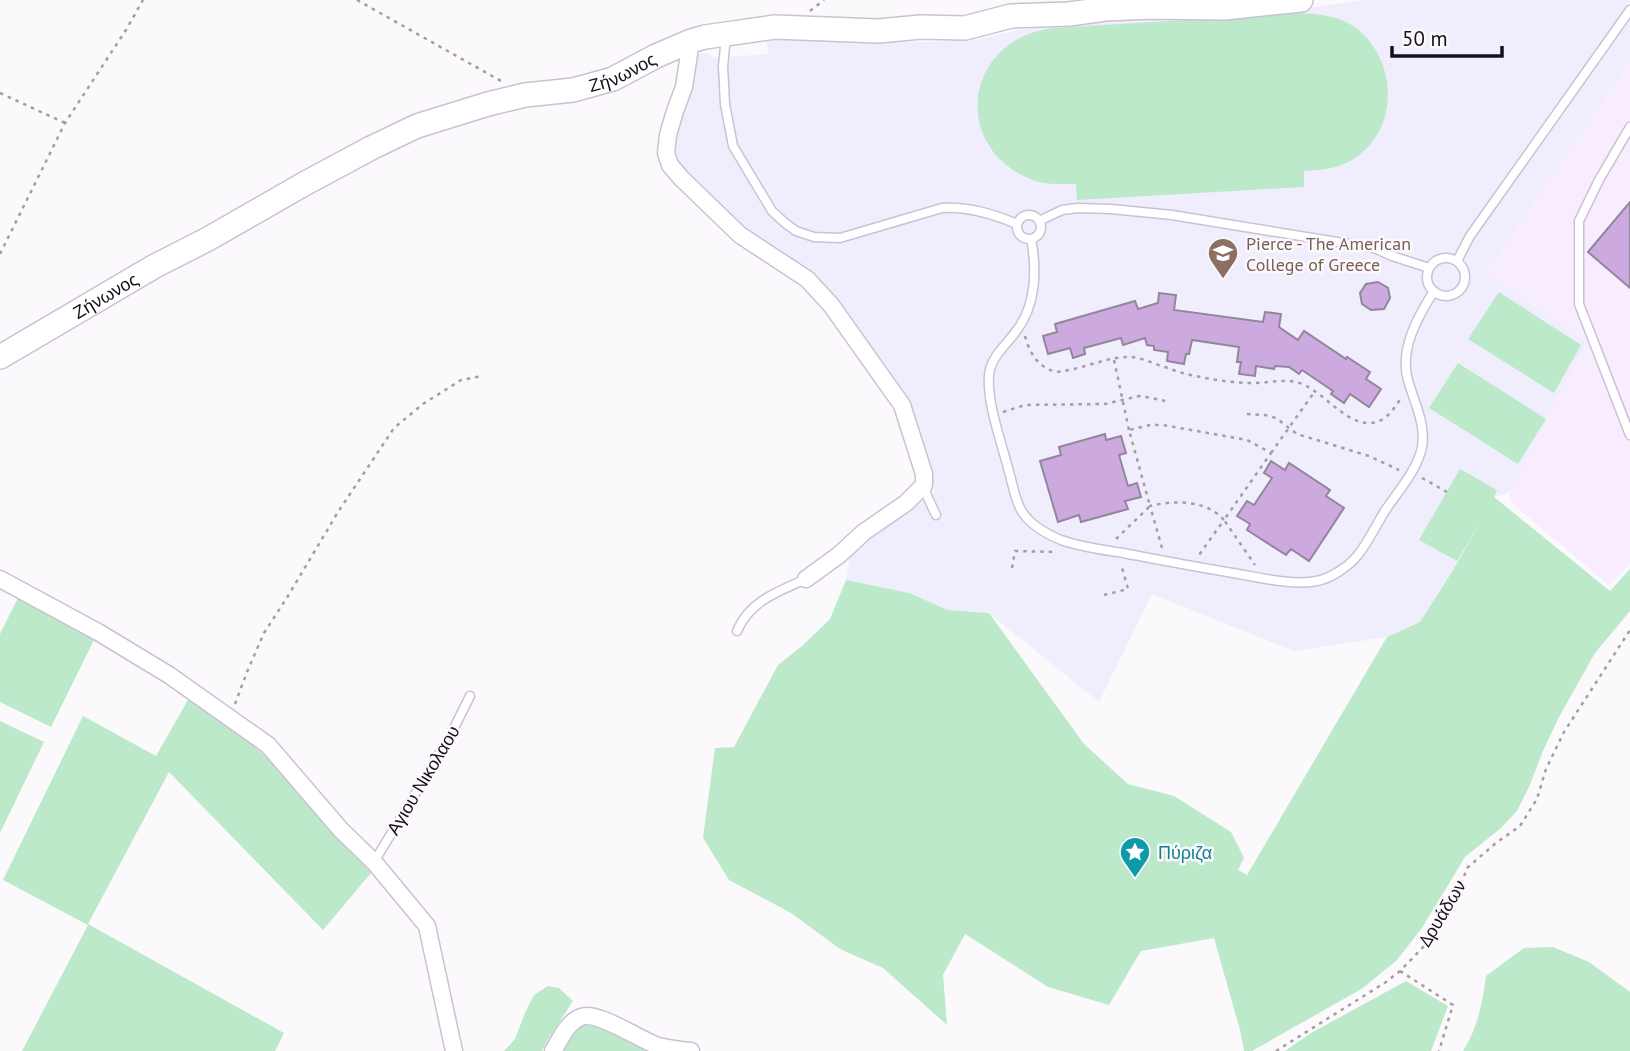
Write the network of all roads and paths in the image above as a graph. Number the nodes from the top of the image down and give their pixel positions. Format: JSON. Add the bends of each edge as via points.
{"nodes":[{"id":1,"x":143,"y":0,"type":"edge"},
{"id":2,"x":357,"y":0,"type":"edge"},
{"id":3,"x":1301,"y":0,"type":"edge"},
{"id":4,"x":1630,"y":10,"type":"edge"},
{"id":5,"x":726,"y":34,"type":"junction"},
{"id":6,"x":691,"y":41,"type":"junction"},
{"id":7,"x":0,"y":93,"type":"edge"},
{"id":8,"x":525,"y":95,"type":"junction"},
{"id":9,"x":65,"y":123,"type":"junction"},
{"id":10,"x":1630,"y":127,"type":"edge"},
{"id":11,"x":1039,"y":221,"type":"junction"},
{"id":12,"x":1017,"y":224,"type":"junction"},
{"id":13,"x":1031,"y":239,"type":"junction"},
{"id":14,"x":0,"y":254,"type":"edge"},
{"id":15,"x":1457,"y":261,"type":"junction"},
{"id":16,"x":1429,"y":268,"type":"junction"},
{"id":17,"x":1434,"y":291,"type":"junction"},
{"id":18,"x":1024,"y":319,"type":"junction"},
{"id":19,"x":0,"y":357,"type":"edge"},
{"id":20,"x":1114,"y":360,"type":"junction"},
{"id":21,"x":482,"y":376,"type":"dead end"},
{"id":22,"x":1410,"y":387,"type":"junction"},
{"id":23,"x":1315,"y":391,"type":"junction"},
{"id":24,"x":1122,"y":401,"type":"junction"},
{"id":25,"x":1164,"y":401,"type":"dead end"},
{"id":26,"x":1247,"y":414,"type":"dead end"},
{"id":27,"x":995,"y":415,"type":"junction"},
{"id":28,"x":1289,"y":428,"type":"junction"},
{"id":29,"x":1129,"y":430,"type":"junction"},
{"id":30,"x":1630,"y":435,"type":"edge"},
{"id":31,"x":1271,"y":453,"type":"junction"},
{"id":32,"x":1410,"y":474,"type":"junction"},
{"id":33,"x":924,"y":485,"type":"junction"},
{"id":34,"x":1447,"y":492,"type":"dead end"},
{"id":35,"x":1150,"y":506,"type":"junction"},
{"id":36,"x":936,"y":515,"type":"dead end"},
{"id":37,"x":1224,"y":520,"type":"junction"},
{"id":38,"x":1105,"y":550,"type":"junction"},
{"id":39,"x":1057,"y":552,"type":"dead end"},
{"id":40,"x":1165,"y":561,"type":"junction"},
{"id":41,"x":1121,"y":563,"type":"dead end"},
{"id":42,"x":1191,"y":566,"type":"junction"},
{"id":43,"x":1012,"y":568,"type":"dead end"},
{"id":44,"x":1264,"y":578,"type":"junction"},
{"id":45,"x":0,"y":579,"type":"edge"},
{"id":46,"x":806,"y":579,"type":"joint"},
{"id":47,"x":1104,"y":595,"type":"dead end"},
{"id":48,"x":1630,"y":630,"type":"edge"},
{"id":49,"x":737,"y":631,"type":"dead end"},
{"id":50,"x":470,"y":696,"type":"dead end"},
{"id":51,"x":230,"y":717,"type":"junction"},
{"id":52,"x":374,"y":862,"type":"junction"},
{"id":53,"x":1400,"y":971,"type":"junction"},
{"id":54,"x":454,"y":1051,"type":"edge"},
{"id":55,"x":553,"y":1051,"type":"edge"},
{"id":56,"x":691,"y":1051,"type":"edge"},
{"id":57,"x":1276,"y":1051,"type":"edge"},
{"id":58,"x":1438,"y":1051,"type":"edge"}],
"edges":[{"from":1,"to":9,"type":"path"},
{"from":2,"to":8,"type":"path"},
{"from":3,"to":5,"type":"street","name":"Ζήνωνος","via":[[1224,8],[1116,8],[1011,16],[965,28],[775,27]]},
{"from":4,"to":15,"type":"lane"},
{"from":5,"to":6,"type":"street","name":"Ζήνωνος"},
{"from":5,"to":12,"type":"lane","via":[[725,104],[733,146],[772,211],[796,231],[840,238],[958,207]]},
{"from":6,"to":8,"type":"street","name":"Ζήνωνος","via":[[613,79],[573,90]]},
{"from":6,"to":33,"type":"street","via":[[684,87],[668,135],[670,165],[740,235],[807,279],[831,305],[902,405]]},
{"from":7,"to":9,"type":"path"},
{"from":8,"to":19,"type":"street","name":"Ζήνωνος","via":[[417,126],[371,148]]},
{"from":9,"to":14,"type":"path"},
{"from":10,"to":30,"type":"lane","via":[[1578,221],[1579,304]]},
{"from":11,"to":12,"type":"lane","via":[[1027,215]]},
{"from":11,"to":13,"type":"lane","via":[[1041,231]]},
{"from":11,"to":16,"type":"lane","via":[[1078,208],[1172,215],[1374,248]]},
{"from":12,"to":13,"type":"lane","via":[[1019,234]]},
{"from":13,"to":18,"type":"lane","via":[[1034,281]]},
{"from":15,"to":16,"type":"lane","via":[[1438,260]]},
{"from":15,"to":17,"type":"lane","via":[[1465,271],[1462,289],[1452,296]]},
{"from":16,"to":17,"type":"lane","via":[[1428,281]]},
{"from":17,"to":22,"type":"lane","via":[[1410,340],[1406,358]]},
{"from":18,"to":20,"type":"path","via":[[1032,356],[1048,370],[1067,371]]},
{"from":18,"to":27,"type":"lane","via":[[990,369]]},
{"from":20,"to":23,"type":"path","via":[[1142,359],[1225,381],[1297,382]]},
{"from":20,"to":24,"type":"path"},
{"from":21,"to":51,"type":"path","via":[[461,380],[394,428],[264,633]]},
{"from":22,"to":23,"type":"path","via":[[1391,413],[1371,424],[1349,416]]},
{"from":22,"to":32,"type":"lane","via":[[1422,434],[1422,447]]},
{"from":23,"to":28,"type":"path"},
{"from":24,"to":25,"type":"path","via":[[1144,396]]},
{"from":24,"to":27,"type":"path","via":[[1025,405]]},
{"from":24,"to":29,"type":"path"},
{"from":26,"to":28,"type":"path","via":[[1276,418]]},
{"from":27,"to":38,"type":"lane","via":[[1020,510],[1061,540]]},
{"from":28,"to":31,"type":"path"},
{"from":28,"to":32,"type":"path"},
{"from":29,"to":31,"type":"path","via":[[1163,425],[1247,440]]},
{"from":29,"to":35,"type":"path"},
{"from":31,"to":37,"type":"path"},
{"from":32,"to":34,"type":"path"},
{"from":32,"to":44,"type":"lane","via":[[1356,557],[1338,571],[1310,581]]},
{"from":33,"to":36,"type":"lane"},
{"from":33,"to":46,"type":"street"},
{"from":35,"to":37,"type":"path","via":[[1169,502],[1207,507]]},
{"from":35,"to":38,"type":"path"},
{"from":35,"to":40,"type":"path"},
{"from":37,"to":42,"type":"path"},
{"from":37,"to":44,"type":"path"},
{"from":38,"to":40,"type":"lane"},
{"from":39,"to":43,"type":"path","via":[[1015,551]]},
{"from":40,"to":42,"type":"lane"},
{"from":41,"to":47,"type":"path","via":[[1128,589]]},
{"from":42,"to":44,"type":"lane"},
{"from":45,"to":51,"type":"street","via":[[98,632]]},
{"from":46,"to":49,"type":"lane","via":[[765,597]]},
{"from":48,"to":53,"type":"path","name":"Δρυάδων","via":[[1564,732],[1537,799],[1520,826],[1467,868],[1430,940]]},
{"from":50,"to":52,"type":"lane","name":"Αγιου Νικολαου"},
{"from":51,"to":52,"type":"street","via":[[268,745]]},
{"from":52,"to":54,"type":"street","via":[[427,926]]},
{"from":53,"to":57,"type":"path","name":"Δρυάδων"},
{"from":53,"to":58,"type":"path","via":[[1454,1005]]},
{"from":55,"to":56,"type":"street","via":[[568,1027],[586,1015],[657,1046]]}]}
